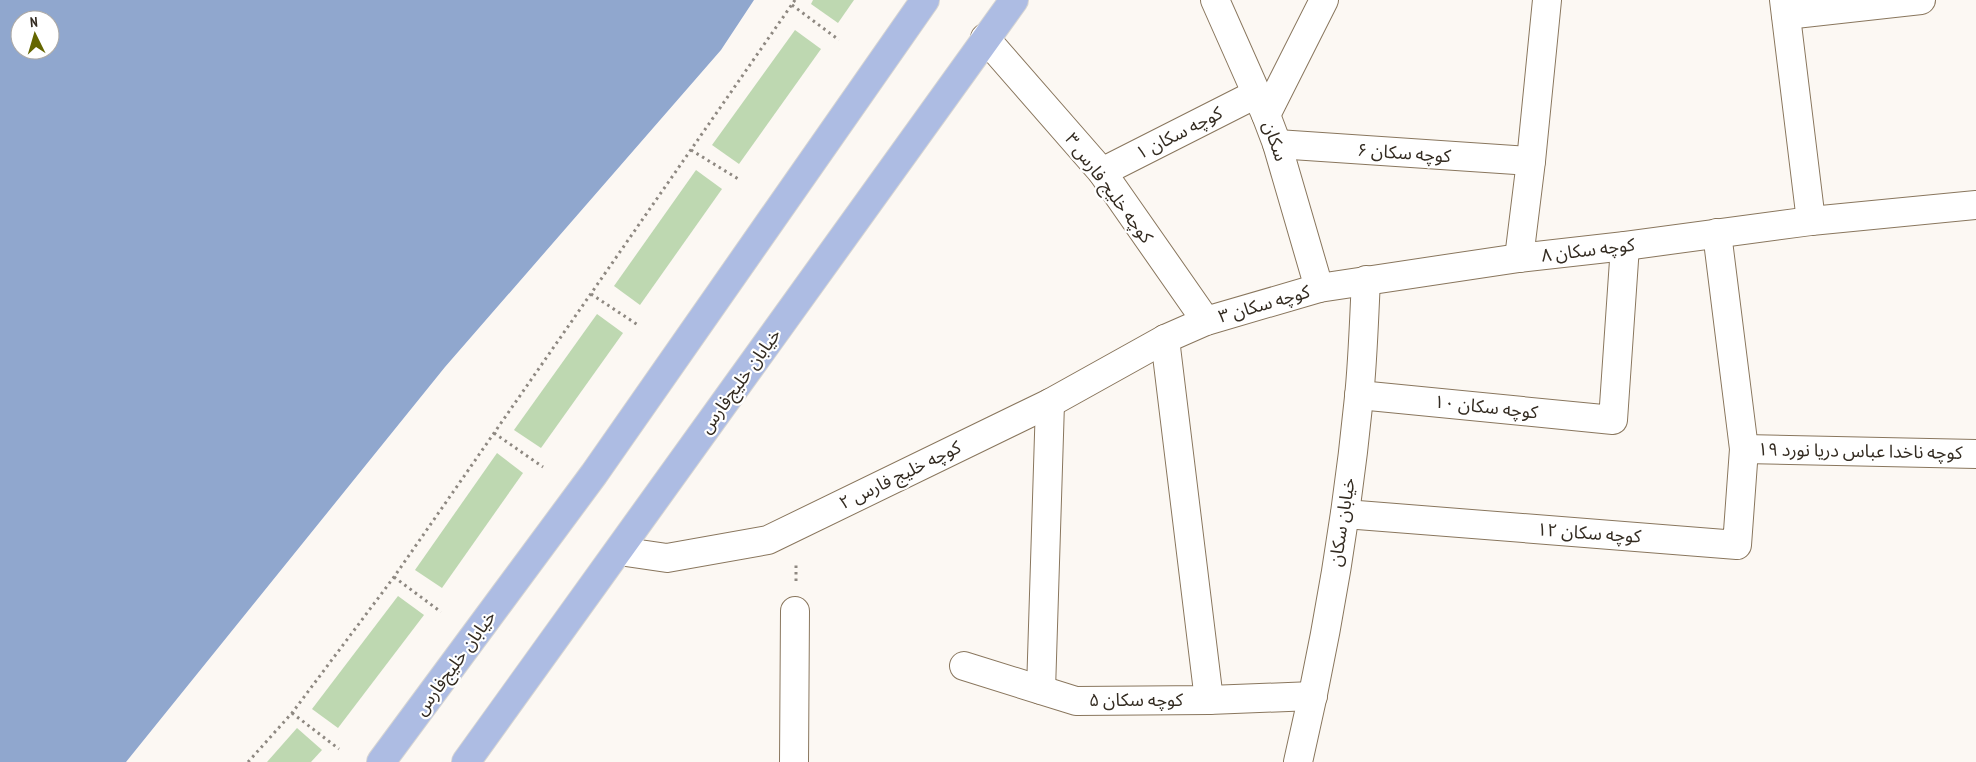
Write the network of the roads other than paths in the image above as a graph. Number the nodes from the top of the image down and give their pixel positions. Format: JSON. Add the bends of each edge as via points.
{"nodes":[{"id":1,"x":925,"y":0,"type":"edge"},
{"id":2,"x":1014,"y":0,"type":"edge"},
{"id":3,"x":1215,"y":0,"type":"edge"},
{"id":4,"x":1324,"y":0,"type":"edge"},
{"id":5,"x":1547,"y":0,"type":"edge"},
{"id":6,"x":1921,"y":0,"type":"edge"},
{"id":7,"x":1785,"y":8,"type":"edge"},
{"id":8,"x":985,"y":38,"type":"junction"},
{"id":9,"x":1261,"y":105,"type":"junction"},
{"id":10,"x":1277,"y":144,"type":"junction"},
{"id":11,"x":1531,"y":162,"type":"junction"},
{"id":12,"x":1102,"y":172,"type":"junction"},
{"id":13,"x":1976,"y":206,"type":"edge"},
{"id":14,"x":1811,"y":221,"type":"junction"},
{"id":15,"x":1717,"y":233,"type":"junction"},
{"id":16,"x":1625,"y":246,"type":"junction"},
{"id":17,"x":1519,"y":258,"type":"junction"},
{"id":18,"x":1366,"y":280,"type":"junction"},
{"id":19,"x":1319,"y":288,"type":"junction"},
{"id":20,"x":1206,"y":320,"type":"junction"},
{"id":21,"x":1165,"y":339,"type":"junction"},
{"id":22,"x":1359,"y":395,"type":"junction"},
{"id":23,"x":1050,"y":403,"type":"junction"},
{"id":24,"x":1744,"y":448,"type":"junction"},
{"id":25,"x":1976,"y":454,"type":"edge"},
{"id":26,"x":1345,"y":514,"type":"junction"},
{"id":27,"x":619,"y":551,"type":"junction"},
{"id":28,"x":796,"y":611,"type":"road end"},
{"id":29,"x":964,"y":666,"type":"dead end"},
{"id":30,"x":1041,"y":690,"type":"junction"},
{"id":31,"x":1313,"y":696,"type":"junction"},
{"id":32,"x":1209,"y":700,"type":"junction"},
{"id":33,"x":382,"y":762,"type":"edge"},
{"id":34,"x":466,"y":762,"type":"edge"},
{"id":35,"x":794,"y":762,"type":"edge"},
{"id":36,"x":1299,"y":762,"type":"edge"}],
"edges":[{"from":1,"to":33,"type":"main road","name":"خیابان خلیج‌فارس","via":[[594,474]]},
{"from":2,"to":8,"type":"main road","name":"خیابان خلیج‌فارس"},
{"from":3,"to":9,"type":"street","name":"سکان"},
{"from":4,"to":9,"type":"street"},
{"from":5,"to":11,"type":"street"},
{"from":6,"to":7,"type":"street"},
{"from":7,"to":14,"type":"street"},
{"from":8,"to":12,"type":"street","name":"کوچه خلیج فارس ۳"},
{"from":8,"to":27,"type":"main road","name":"خیابان خلیج‌فارس"},
{"from":9,"to":10,"type":"street","name":"سکان"},
{"from":9,"to":12,"type":"street","name":"کوچه سکان ۱"},
{"from":10,"to":11,"type":"street","name":"کوچه سکان ۶"},
{"from":10,"to":19,"type":"street","name":"سکان"},
{"from":11,"to":17,"type":"street"},
{"from":12,"to":20,"type":"street","name":"کوچه خلیج فارس ۳"},
{"from":13,"to":14,"type":"street","name":"کوچه سکان ۸"},
{"from":14,"to":15,"type":"street","name":"کوچه سکان ۸"},
{"from":15,"to":16,"type":"street","name":"کوچه سکان ۸"},
{"from":15,"to":24,"type":"street"},
{"from":16,"to":17,"type":"street","name":"کوچه سکان ۸"},
{"from":16,"to":22,"type":"street","name":"کوچه سکان ۱۰","via":[[1613,420]]},
{"from":17,"to":18,"type":"street","name":"کوچه سکان ۸"},
{"from":18,"to":19,"type":"street","name":"کوچه سکان ۳"},
{"from":18,"to":22,"type":"street","name":"خیابان سکان"},
{"from":19,"to":20,"type":"street","name":"کوچه سکان ۳"},
{"from":20,"to":21,"type":"street","name":"کوچه سکان ۳"},
{"from":21,"to":23,"type":"street","name":"کوچه خلیج فارس ۲"},
{"from":21,"to":32,"type":"street"},
{"from":22,"to":26,"type":"street","name":"خیابان سکان"},
{"from":23,"to":27,"type":"street","name":"کوچه خلیج فارس ۲","via":[[768,540],[666,558]]},
{"from":23,"to":30,"type":"street"},
{"from":24,"to":25,"type":"street","name":"کوچه ناخدا عباس دریا نورد ۱۹"},
{"from":24,"to":26,"type":"street","name":"کوچه سکان ۱۲","via":[[1738,545]]},
{"from":26,"to":31,"type":"street","name":"خیابان سکان"},
{"from":27,"to":34,"type":"main road","name":"خیابان خلیج‌فارس"},
{"from":28,"to":35,"type":"street"},
{"from":29,"to":30,"type":"street","name":"کوچه سکان ۵"},
{"from":30,"to":32,"type":"street","name":"کوچه سکان ۵","via":[[1076,700]]},
{"from":31,"to":32,"type":"street","name":"کوچه سکان ۵"},
{"from":31,"to":36,"type":"street","name":"خیابان سکان"}]}
